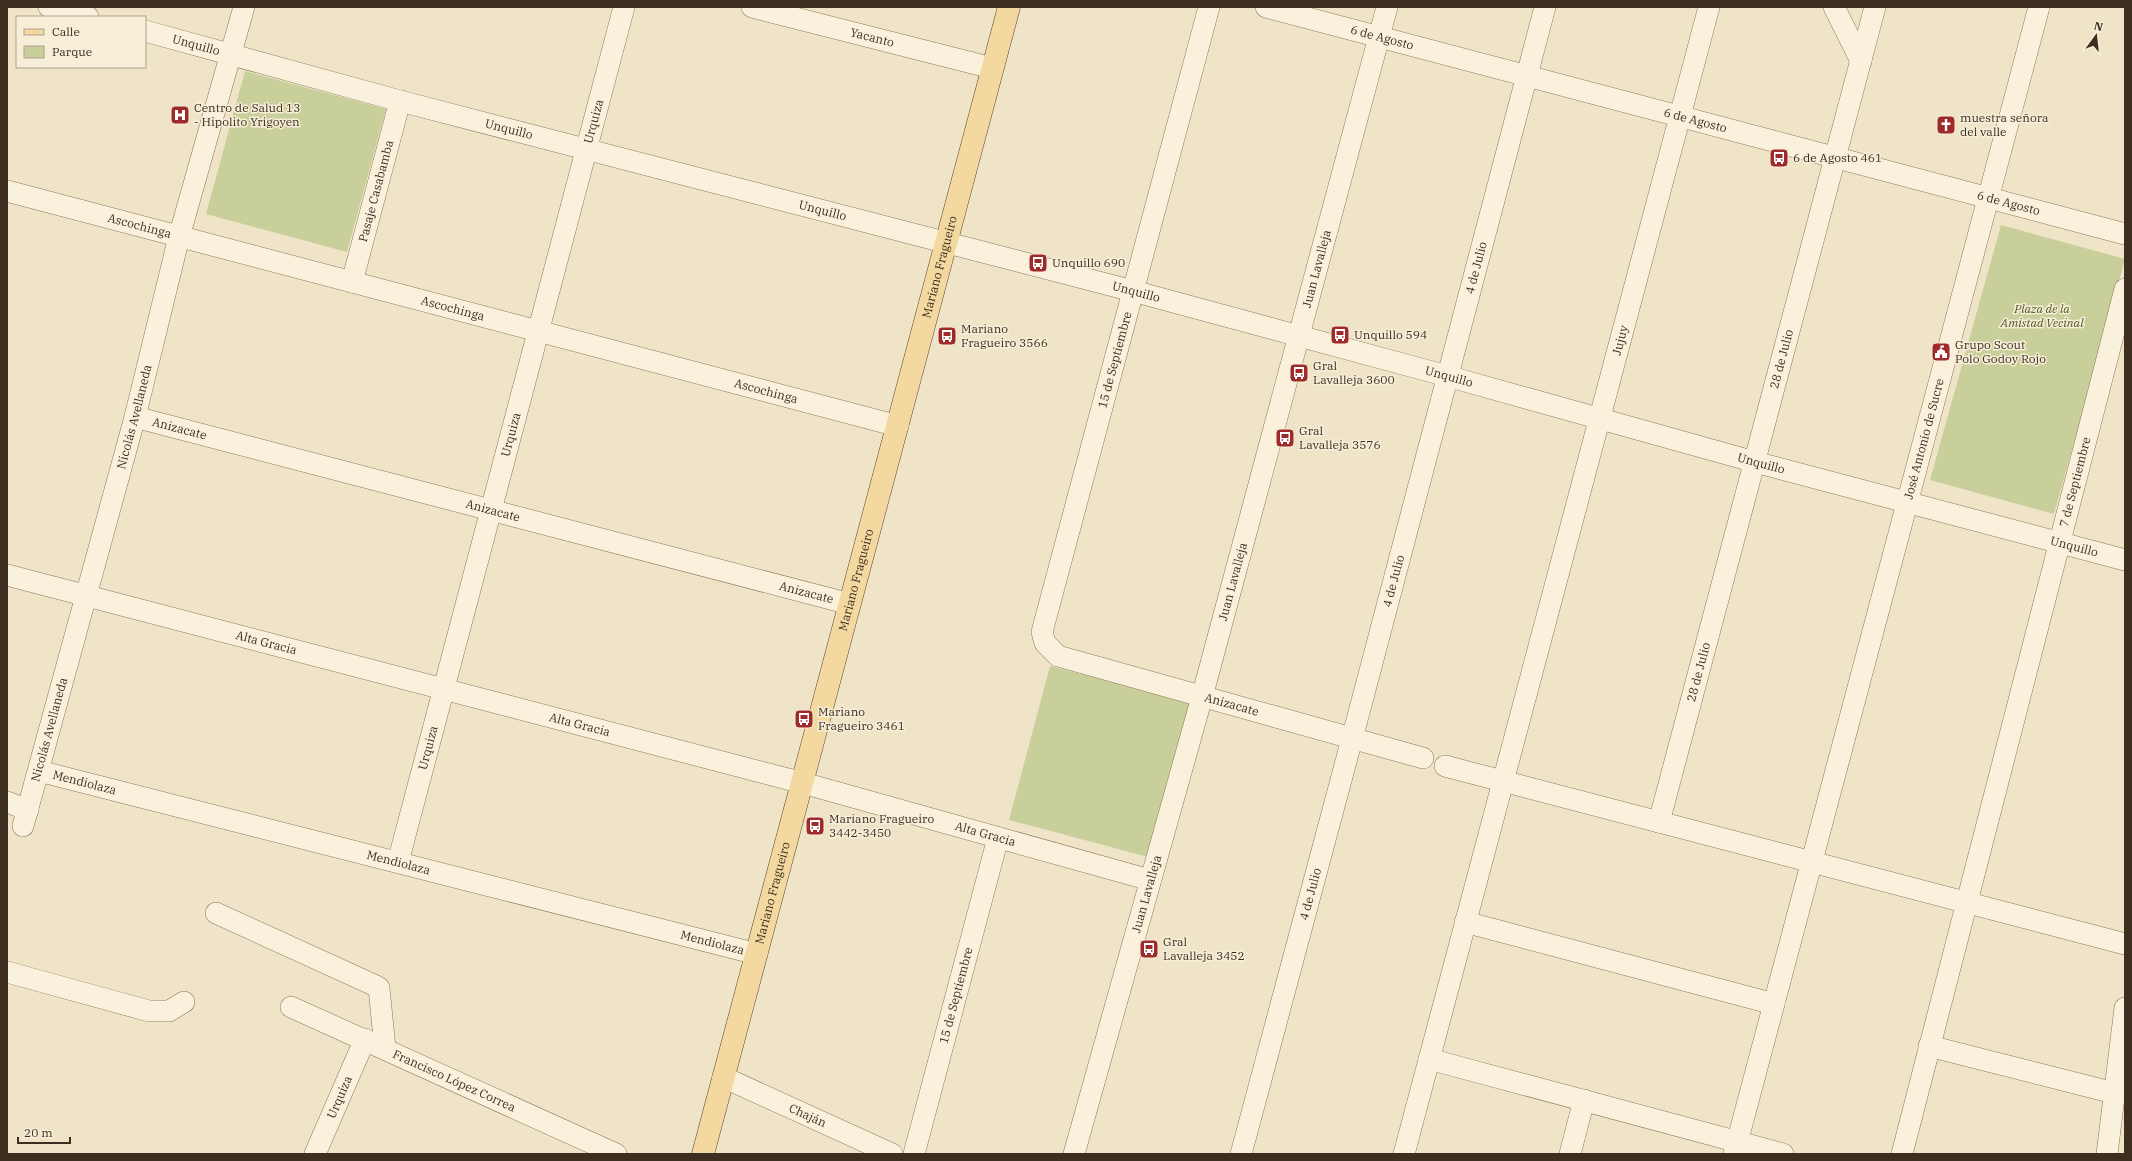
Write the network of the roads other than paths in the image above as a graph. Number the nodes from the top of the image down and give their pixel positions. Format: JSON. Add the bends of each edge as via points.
{"nodes":[{"id":1,"x":49,"y":7,"type":"edge"},
{"id":2,"x":244,"y":7,"type":"edge"},
{"id":3,"x":624,"y":7,"type":"edge"},
{"id":4,"x":752,"y":7,"type":"edge"},
{"id":5,"x":1009,"y":7,"type":"edge"},
{"id":6,"x":1209,"y":7,"type":"edge"},
{"id":7,"x":1266,"y":7,"type":"edge"},
{"id":8,"x":1386,"y":7,"type":"edge"},
{"id":9,"x":1545,"y":7,"type":"edge"},
{"id":10,"x":1710,"y":7,"type":"edge"},
{"id":11,"x":1834,"y":7,"type":"edge"},
{"id":12,"x":1875,"y":7,"type":"edge"},
{"id":13,"x":2039,"y":7,"type":"edge"},
{"id":14,"x":84,"y":16,"type":"edge"},
{"id":15,"x":146,"y":32,"type":"edge"},
{"id":16,"x":1379,"y":37,"type":"junction"},
{"id":17,"x":232,"y":54,"type":"junction"},
{"id":18,"x":1861,"y":60,"type":"junction"},
{"id":19,"x":992,"y":68,"type":"junction"},
{"id":20,"x":1527,"y":76,"type":"junction"},
{"id":21,"x":400,"y":101,"type":"junction"},
{"id":22,"x":1681,"y":116,"type":"junction"},
{"id":23,"x":588,"y":148,"type":"junction"},
{"id":24,"x":1835,"y":157,"type":"junction"},
{"id":25,"x":7,"y":191,"type":"edge"},
{"id":26,"x":1989,"y":198,"type":"junction"},
{"id":27,"x":2125,"y":234,"type":"edge"},
{"id":28,"x":179,"y":237,"type":"junction"},
{"id":29,"x":947,"y":244,"type":"junction"},
{"id":30,"x":352,"y":282,"type":"junction"},
{"id":31,"x":2125,"y":289,"type":"edge"},
{"id":32,"x":1133,"y":291,"type":"junction"},
{"id":33,"x":539,"y":332,"type":"junction"},
{"id":34,"x":1299,"y":337,"type":"junction"},
{"id":35,"x":1448,"y":376,"type":"junction"},
{"id":36,"x":135,"y":417,"type":"junction"},
{"id":37,"x":1602,"y":418,"type":"junction"},
{"id":38,"x":898,"y":426,"type":"junction"},
{"id":39,"x":1755,"y":462,"type":"junction"},
{"id":40,"x":1908,"y":503,"type":"junction"},
{"id":41,"x":492,"y":510,"type":"junction"},
{"id":42,"x":2060,"y":543,"type":"junction"},
{"id":43,"x":2125,"y":560,"type":"edge"},
{"id":44,"x":7,"y":574,"type":"edge"},
{"id":45,"x":86,"y":596,"type":"junction"},
{"id":46,"x":850,"y":604,"type":"junction"},
{"id":47,"x":1045,"y":643,"type":"joint"},
{"id":48,"x":444,"y":690,"type":"junction"},
{"id":49,"x":1202,"y":697,"type":"junction"},
{"id":50,"x":1352,"y":739,"type":"junction"},
{"id":51,"x":1423,"y":758,"type":"dead end"},
{"id":52,"x":1445,"y":766,"type":"dead end"},
{"id":53,"x":39,"y":771,"type":"junction"},
{"id":54,"x":1503,"y":781,"type":"junction"},
{"id":55,"x":803,"y":783,"type":"junction"},
{"id":56,"x":7,"y":802,"type":"edge"},
{"id":57,"x":1659,"y":822,"type":"junction"},
{"id":58,"x":998,"y":838,"type":"junction"},
{"id":59,"x":398,"y":862,"type":"junction"},
{"id":60,"x":1812,"y":862,"type":"junction"},
{"id":61,"x":1150,"y":880,"type":"junction"},
{"id":62,"x":1967,"y":902,"type":"junction"},
{"id":63,"x":216,"y":913,"type":"dead end"},
{"id":64,"x":1465,"y":922,"type":"junction"},
{"id":65,"x":2125,"y":944,"type":"edge"},
{"id":66,"x":757,"y":954,"type":"junction"},
{"id":67,"x":7,"y":972,"type":"edge"},
{"id":68,"x":184,"y":1002,"type":"dead end"},
{"id":69,"x":1774,"y":1004,"type":"junction"},
{"id":70,"x":291,"y":1007,"type":"dead end"},
{"id":71,"x":2125,"y":1008,"type":"edge"},
{"id":72,"x":365,"y":1039,"type":"junction"},
{"id":73,"x":1930,"y":1046,"type":"junction"},
{"id":74,"x":385,"y":1048,"type":"junction"},
{"id":75,"x":1429,"y":1059,"type":"junction"},
{"id":76,"x":723,"y":1077,"type":"junction"},
{"id":77,"x":2114,"y":1093,"type":"junction"},
{"id":78,"x":1584,"y":1100,"type":"junction"},
{"id":79,"x":1735,"y":1148,"type":"edge"},
{"id":80,"x":315,"y":1154,"type":"edge"},
{"id":81,"x":616,"y":1154,"type":"edge"},
{"id":82,"x":703,"y":1154,"type":"edge"},
{"id":83,"x":892,"y":1154,"type":"edge"},
{"id":84,"x":914,"y":1154,"type":"edge"},
{"id":85,"x":1074,"y":1154,"type":"edge"},
{"id":86,"x":1241,"y":1154,"type":"edge"},
{"id":87,"x":1404,"y":1154,"type":"edge"},
{"id":88,"x":1570,"y":1154,"type":"edge"},
{"id":89,"x":1783,"y":1154,"type":"edge"},
{"id":90,"x":1902,"y":1154,"type":"edge"},
{"id":91,"x":2107,"y":1154,"type":"edge"}],
"edges":[{"from":1,"to":14,"type":"street"},
{"from":2,"to":17,"type":"street","name":"Nicolás Avellaneda"},
{"from":3,"to":23,"type":"street","name":"Urquiza"},
{"from":4,"to":19,"type":"street","name":"Yacanto"},
{"from":5,"to":19,"type":"main road","name":"Mariano Fragueiro"},
{"from":6,"to":32,"type":"street","name":"15 de Septiembre"},
{"from":7,"to":16,"type":"street","name":"6 de Agosto"},
{"from":8,"to":16,"type":"street","name":"Juan Lavalleja"},
{"from":9,"to":20,"type":"street","name":"4 de Julio"},
{"from":10,"to":22,"type":"street","name":"Jujuy"},
{"from":11,"to":18,"type":"street"},
{"from":12,"to":18,"type":"street","name":"28 de Julio"},
{"from":13,"to":26,"type":"street","name":"José Antonio de Sucre"},
{"from":15,"to":17,"type":"street","name":"Unquillo"},
{"from":16,"to":20,"type":"street","name":"6 de Agosto"},
{"from":16,"to":34,"type":"street","name":"Juan Lavalleja"},
{"from":17,"to":21,"type":"street","name":"Unquillo"},
{"from":17,"to":28,"type":"street","name":"Nicolás Avellaneda"},
{"from":18,"to":24,"type":"street","name":"28 de Julio"},
{"from":19,"to":29,"type":"main road","name":"Mariano Fragueiro"},
{"from":20,"to":22,"type":"street","name":"6 de Agosto"},
{"from":20,"to":35,"type":"street","name":"4 de Julio"},
{"from":21,"to":23,"type":"street","name":"Unquillo"},
{"from":21,"to":30,"type":"street","name":"Pasaje Casabamba"},
{"from":22,"to":24,"type":"street","name":"6 de Agosto"},
{"from":22,"to":37,"type":"street","name":"Jujuy"},
{"from":23,"to":29,"type":"street","name":"Unquillo"},
{"from":23,"to":33,"type":"street","name":"Urquiza"},
{"from":24,"to":26,"type":"street","name":"6 de Agosto"},
{"from":24,"to":39,"type":"street","name":"28 de Julio"},
{"from":25,"to":28,"type":"street","name":"Ascochinga"},
{"from":26,"to":27,"type":"street","name":"6 de Agosto"},
{"from":26,"to":40,"type":"street","name":"José Antonio de Sucre"},
{"from":28,"to":30,"type":"street","name":"Ascochinga"},
{"from":28,"to":36,"type":"street","name":"Nicolás Avellaneda"},
{"from":29,"to":32,"type":"street","name":"Unquillo"},
{"from":29,"to":38,"type":"main road","name":"Mariano Fragueiro"},
{"from":30,"to":33,"type":"street","name":"Ascochinga"},
{"from":31,"to":42,"type":"street","name":"7 de Septiembre"},
{"from":32,"to":34,"type":"street","name":"Unquillo"},
{"from":32,"to":47,"type":"street","name":"15 de Septiembre","via":[[1042,632]]},
{"from":33,"to":38,"type":"street","name":"Ascochinga"},
{"from":33,"to":41,"type":"street","name":"Urquiza"},
{"from":34,"to":35,"type":"street","name":"Unquillo"},
{"from":34,"to":49,"type":"street","name":"Juan Lavalleja"},
{"from":35,"to":37,"type":"street","name":"Unquillo"},
{"from":35,"to":50,"type":"street","name":"4 de Julio"},
{"from":36,"to":41,"type":"street","name":"Anizacate"},
{"from":36,"to":45,"type":"street","name":"Nicolás Avellaneda"},
{"from":37,"to":39,"type":"street","name":"Unquillo"},
{"from":37,"to":54,"type":"street","name":"Jujuy"},
{"from":38,"to":46,"type":"main road","name":"Mariano Fragueiro"},
{"from":39,"to":40,"type":"street","name":"Unquillo"},
{"from":39,"to":57,"type":"street","name":"28 de Julio"},
{"from":40,"to":42,"type":"street","name":"Unquillo"},
{"from":40,"to":60,"type":"street","name":"José Antonio de Sucre"},
{"from":41,"to":46,"type":"street","name":"Anizacate"},
{"from":41,"to":48,"type":"street","name":"Urquiza"},
{"from":42,"to":43,"type":"street","name":"Unquillo"},
{"from":42,"to":62,"type":"street","name":"7 de Septiembre"},
{"from":44,"to":45,"type":"street","name":"Alta Gracia"},
{"from":45,"to":48,"type":"street","name":"Alta Gracia"},
{"from":45,"to":53,"type":"street","name":"Nicolás Avellaneda"},
{"from":46,"to":55,"type":"main road","name":"Mariano Fragueiro"},
{"from":47,"to":49,"type":"street","name":"Anizacate","via":[[1058,656]]},
{"from":48,"to":55,"type":"street","name":"Alta Gracia"},
{"from":48,"to":59,"type":"street","name":"Urquiza"},
{"from":49,"to":50,"type":"street","name":"Anizacate"},
{"from":49,"to":61,"type":"street","name":"Juan Lavalleja"},
{"from":50,"to":51,"type":"street","name":"Anizacate"},
{"from":50,"to":86,"type":"street","name":"4 de Julio"},
{"from":52,"to":54,"type":"street"},
{"from":53,"to":56,"type":"street","name":"Nicolás Avellaneda","via":[[25,818]]},
{"from":53,"to":59,"type":"street","name":"Mendiolaza"},
{"from":54,"to":57,"type":"street"},
{"from":54,"to":64,"type":"street","name":"Jujuy"},
{"from":55,"to":58,"type":"street","name":"Alta Gracia"},
{"from":55,"to":66,"type":"main road","name":"Mariano Fragueiro"},
{"from":57,"to":60,"type":"street"},
{"from":58,"to":61,"type":"street","name":"Alta Gracia"},
{"from":58,"to":84,"type":"street","name":"15 de Septiembre"},
{"from":59,"to":66,"type":"street","name":"Mendiolaza"},
{"from":60,"to":62,"type":"street"},
{"from":60,"to":69,"type":"street","name":"José Antonio de Sucre"},
{"from":61,"to":85,"type":"street","name":"Juan Lavalleja"},
{"from":62,"to":65,"type":"street"},
{"from":62,"to":73,"type":"street","name":"7 de Septiembre"},
{"from":63,"to":74,"type":"street","via":[[379,988]]},
{"from":64,"to":69,"type":"street"},
{"from":64,"to":75,"type":"street","name":"Jujuy"},
{"from":66,"to":76,"type":"main road","name":"Mariano Fragueiro"},
{"from":67,"to":68,"type":"street","via":[[148,1011],[169,1011]]},
{"from":69,"to":79,"type":"street","name":"José Antonio de Sucre"},
{"from":70,"to":72,"type":"street","name":"Francisco López Correa"},
{"from":71,"to":77,"type":"street"},
{"from":72,"to":74,"type":"street","name":"Francisco López Correa"},
{"from":72,"to":80,"type":"street","name":"Urquiza"},
{"from":73,"to":77,"type":"street"},
{"from":73,"to":90,"type":"street","name":"7 de Septiembre"},
{"from":74,"to":81,"type":"street","name":"Francisco López Correa"},
{"from":75,"to":78,"type":"street"},
{"from":75,"to":87,"type":"street","name":"Jujuy"},
{"from":76,"to":82,"type":"main road","name":"Mariano Fragueiro"},
{"from":76,"to":83,"type":"street","name":"Chaján"},
{"from":77,"to":91,"type":"street"},
{"from":78,"to":79,"type":"street"},
{"from":78,"to":88,"type":"street"},
{"from":79,"to":89,"type":"street"}]}
